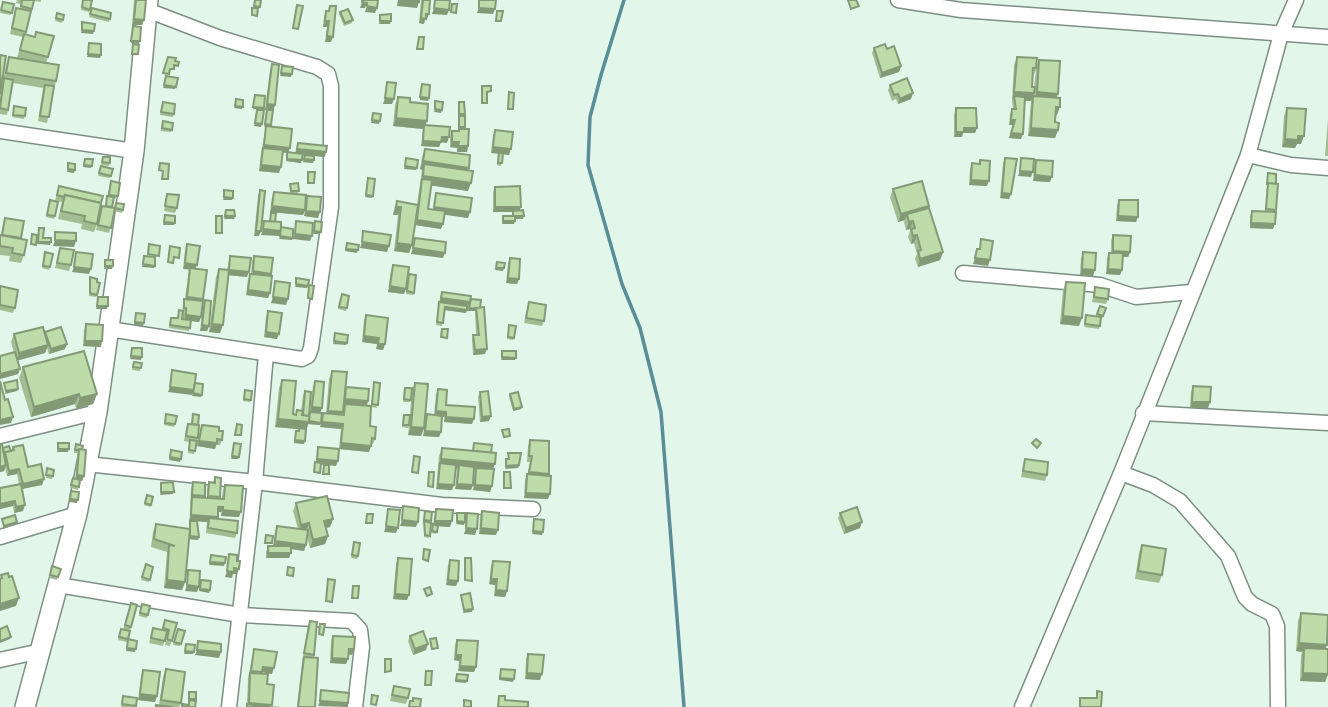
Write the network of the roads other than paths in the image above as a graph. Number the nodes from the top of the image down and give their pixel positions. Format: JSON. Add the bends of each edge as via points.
{"nodes":[{"id":1,"x":898,"y":0,"type":"edge"},
{"id":2,"x":1296,"y":0,"type":"edge"},
{"id":3,"x":147,"y":5,"type":"edge"},
{"id":4,"x":1281,"y":34,"type":"junction"},
{"id":5,"x":1328,"y":37,"type":"edge"},
{"id":6,"x":0,"y":131,"type":"edge"},
{"id":7,"x":134,"y":151,"type":"junction"},
{"id":8,"x":1248,"y":155,"type":"junction"},
{"id":9,"x":1328,"y":168,"type":"edge"},
{"id":10,"x":963,"y":273,"type":"dead end"},
{"id":11,"x":1191,"y":292,"type":"junction"},
{"id":12,"x":109,"y":329,"type":"junction"},
{"id":13,"x":266,"y":354,"type":"junction"},
{"id":14,"x":97,"y":411,"type":"junction"},
{"id":15,"x":1143,"y":413,"type":"junction"},
{"id":16,"x":1328,"y":423,"type":"edge"},
{"id":17,"x":0,"y":436,"type":"edge"},
{"id":18,"x":87,"y":464,"type":"junction"},
{"id":19,"x":1121,"y":472,"type":"junction"},
{"id":20,"x":255,"y":482,"type":"junction"},
{"id":21,"x":533,"y":509,"type":"dead end"},
{"id":22,"x":77,"y":514,"type":"junction"},
{"id":23,"x":0,"y":537,"type":"edge"},
{"id":24,"x":58,"y":585,"type":"junction"},
{"id":25,"x":240,"y":615,"type":"junction"},
{"id":26,"x":41,"y":651,"type":"junction"},
{"id":27,"x":0,"y":660,"type":"edge"},
{"id":28,"x":25,"y":707,"type":"edge"},
{"id":29,"x":229,"y":707,"type":"edge"},
{"id":30,"x":355,"y":707,"type":"edge"},
{"id":31,"x":1022,"y":707,"type":"edge"},
{"id":32,"x":1278,"y":707,"type":"edge"}],
"edges":[{"from":1,"to":4,"type":"street","via":[[961,10]]},
{"from":2,"to":4,"type":"street"},
{"from":3,"to":7,"type":"street"},
{"from":3,"to":13,"type":"street","via":[[220,38],[328,74],[331,207],[311,348],[302,359]]},
{"from":4,"to":5,"type":"street"},
{"from":4,"to":8,"type":"street"},
{"from":6,"to":7,"type":"street"},
{"from":7,"to":12,"type":"street"},
{"from":8,"to":9,"type":"street"},
{"from":8,"to":11,"type":"street"},
{"from":10,"to":11,"type":"street","via":[[1101,285],[1136,297]]},
{"from":11,"to":15,"type":"street"},
{"from":12,"to":13,"type":"street"},
{"from":12,"to":14,"type":"street"},
{"from":13,"to":20,"type":"street"},
{"from":14,"to":17,"type":"street"},
{"from":14,"to":18,"type":"street"},
{"from":15,"to":16,"type":"street"},
{"from":15,"to":19,"type":"street"},
{"from":18,"to":20,"type":"street"},
{"from":18,"to":22,"type":"street"},
{"from":19,"to":31,"type":"street"},
{"from":19,"to":32,"type":"street","via":[[1180,501],[1228,555],[1245,597],[1272,614]]},
{"from":20,"to":21,"type":"street","via":[[442,505]]},
{"from":20,"to":25,"type":"street"},
{"from":22,"to":23,"type":"street"},
{"from":22,"to":24,"type":"street"},
{"from":24,"to":25,"type":"street"},
{"from":24,"to":26,"type":"street"},
{"from":25,"to":29,"type":"street"},
{"from":25,"to":30,"type":"street","via":[[352,621],[360,630],[362,648]]},
{"from":26,"to":27,"type":"street"},
{"from":26,"to":28,"type":"street"}]}
